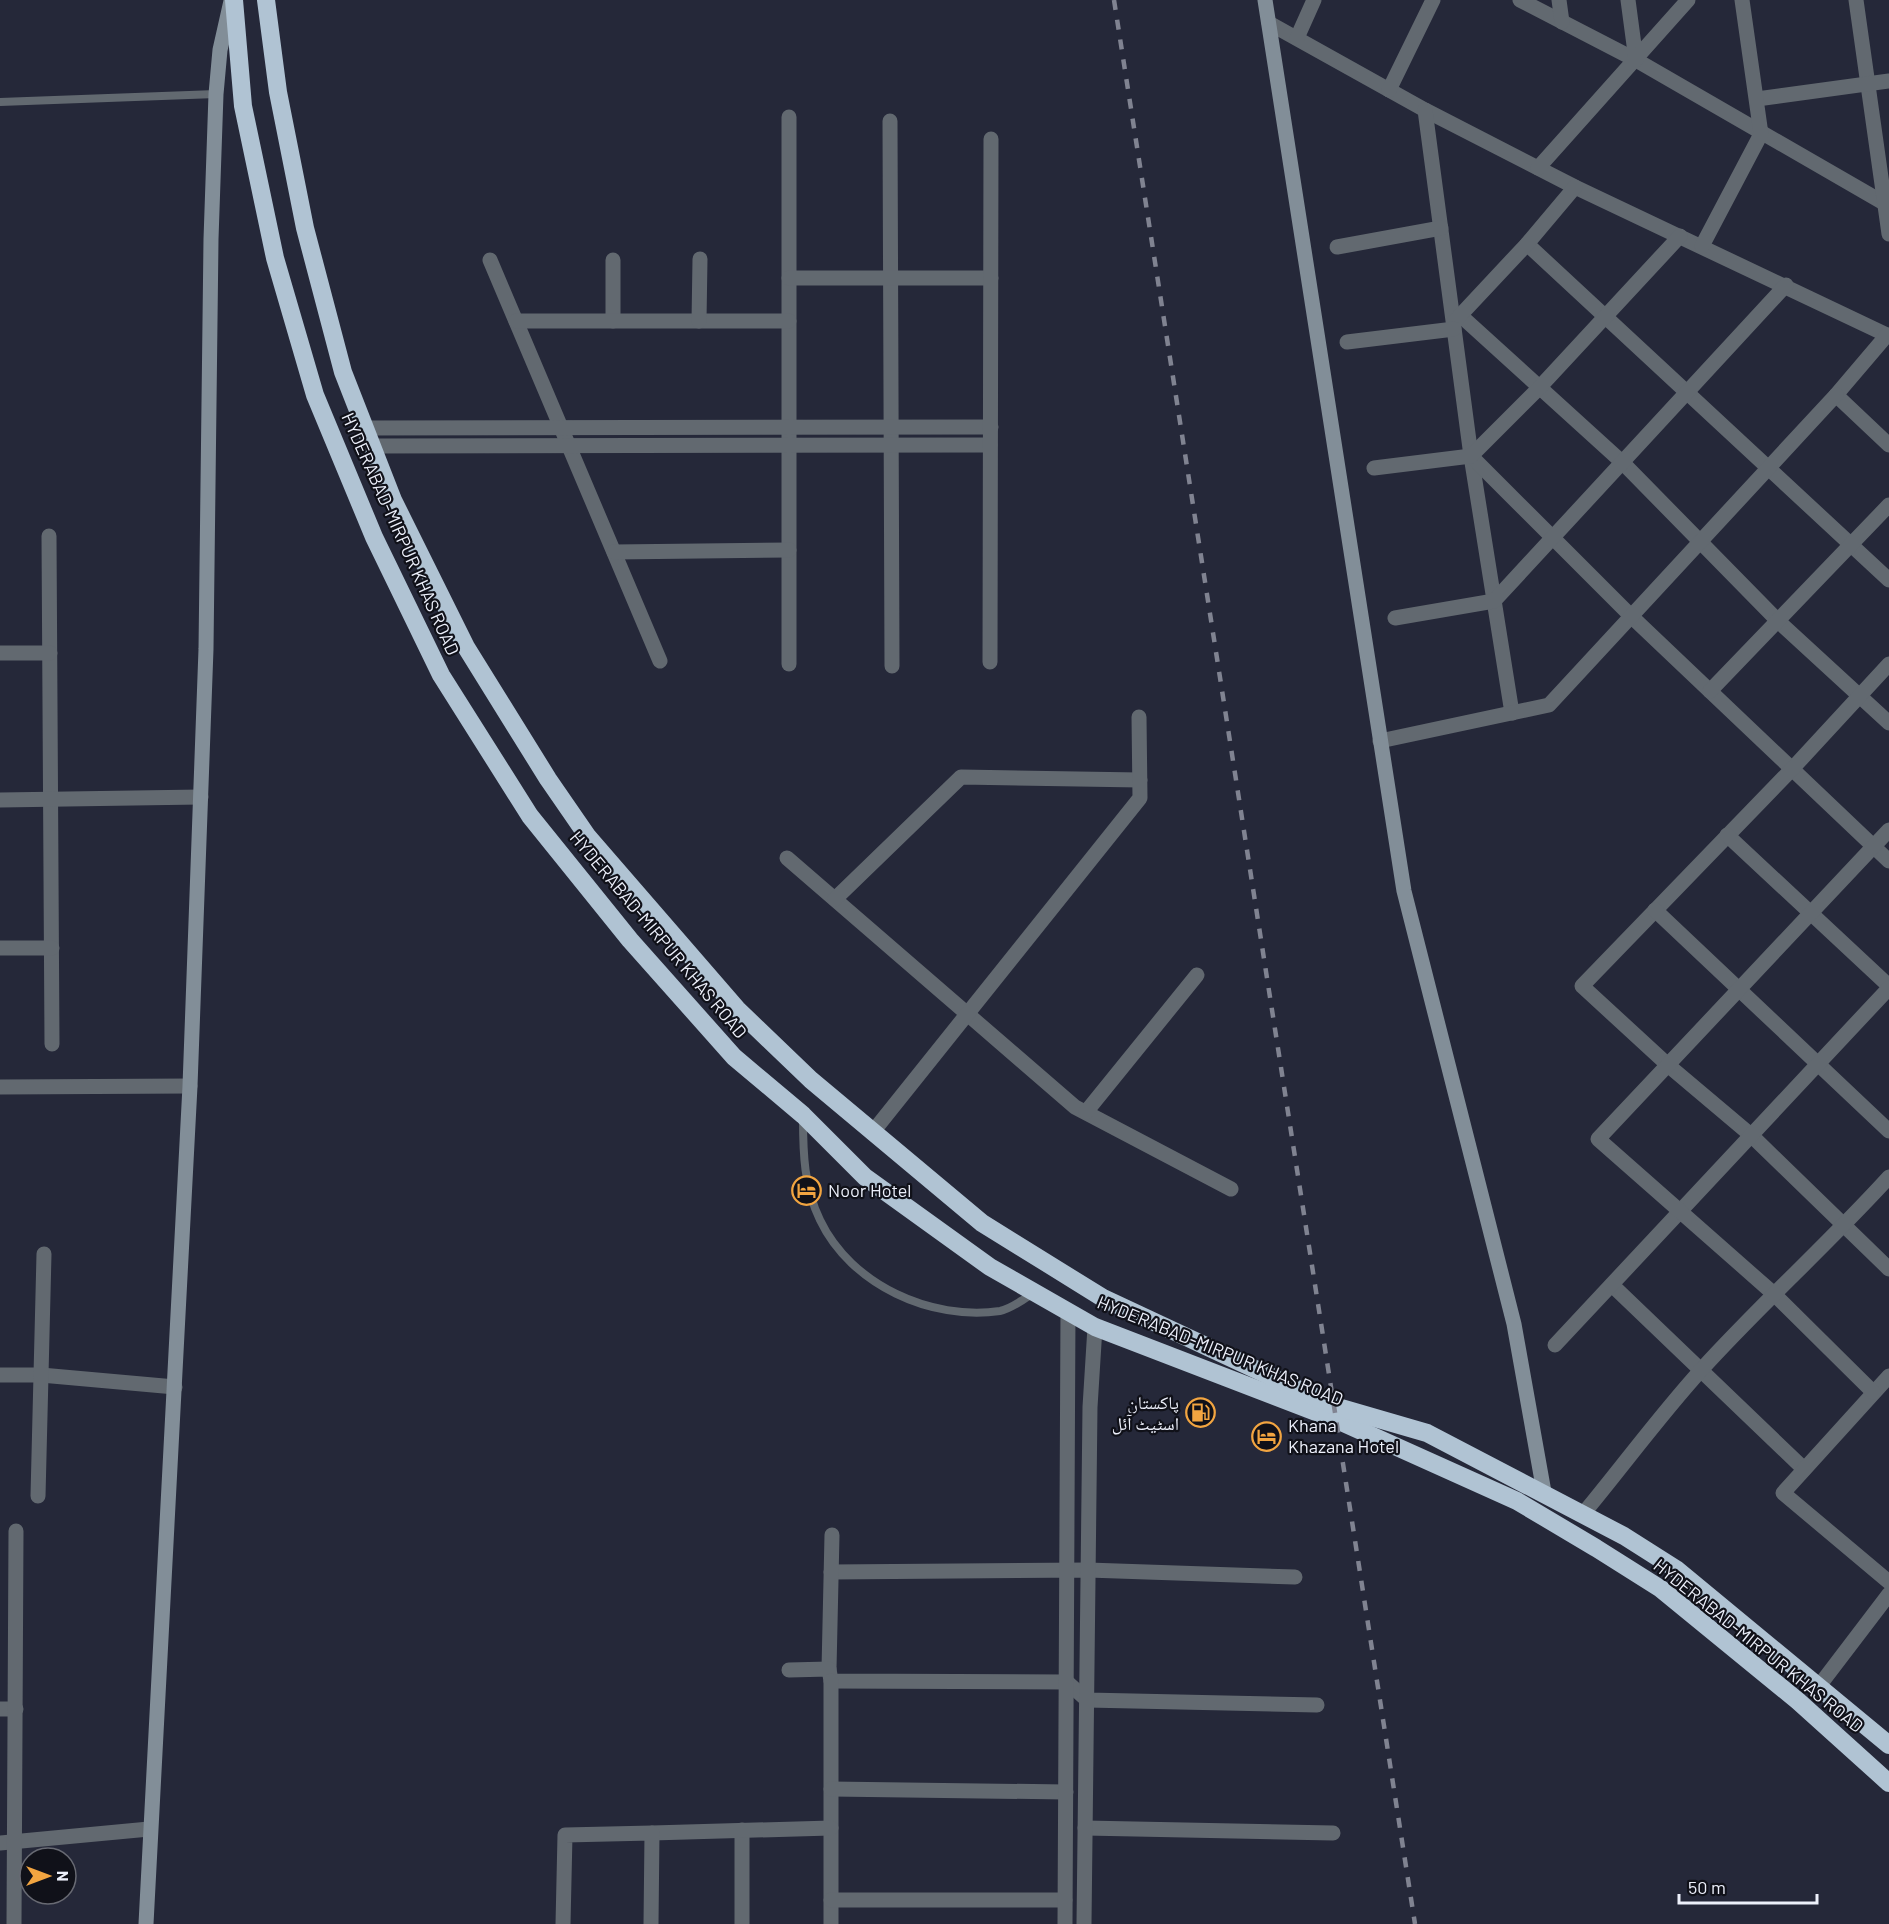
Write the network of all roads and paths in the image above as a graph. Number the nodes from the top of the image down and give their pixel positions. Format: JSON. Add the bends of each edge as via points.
{"nodes":[{"id":1,"x":233,"y":0,"type":"edge"},
{"id":2,"x":266,"y":0,"type":"edge"},
{"id":3,"x":1265,"y":0,"type":"edge"},
{"id":4,"x":1314,"y":0,"type":"edge"},
{"id":5,"x":1433,"y":0,"type":"edge"},
{"id":6,"x":1520,"y":0,"type":"edge"},
{"id":7,"x":1559,"y":0,"type":"edge"},
{"id":8,"x":1628,"y":0,"type":"edge"},
{"id":9,"x":1688,"y":0,"type":"edge"},
{"id":10,"x":1742,"y":0,"type":"edge"},
{"id":11,"x":1856,"y":0,"type":"edge"},
{"id":12,"x":1562,"y":22,"type":"junction"},
{"id":13,"x":1269,"y":23,"type":"junction"},
{"id":14,"x":1297,"y":38,"type":"junction"},
{"id":15,"x":1636,"y":60,"type":"junction"},
{"id":16,"x":1889,"y":81,"type":"edge"},
{"id":17,"x":1868,"y":84,"type":"junction"},
{"id":18,"x":1389,"y":90,"type":"junction"},
{"id":19,"x":216,"y":94,"type":"junction"},
{"id":20,"x":1757,"y":99,"type":"junction"},
{"id":21,"x":0,"y":102,"type":"edge"},
{"id":22,"x":1425,"y":110,"type":"junction"},
{"id":23,"x":789,"y":117,"type":"dead end"},
{"id":24,"x":890,"y":122,"type":"dead end"},
{"id":25,"x":1761,"y":134,"type":"junction"},
{"id":26,"x":991,"y":139,"type":"dead end"},
{"id":27,"x":1538,"y":168,"type":"junction"},
{"id":28,"x":1575,"y":187,"type":"junction"},
{"id":29,"x":1886,"y":204,"type":"edge"},
{"id":30,"x":1441,"y":228,"type":"junction"},
{"id":31,"x":1889,"y":234,"type":"edge"},
{"id":32,"x":1680,"y":236,"type":"junction"},
{"id":33,"x":1527,"y":244,"type":"junction"},
{"id":34,"x":1702,"y":246,"type":"junction"},
{"id":35,"x":1337,"y":247,"type":"dead end"},
{"id":36,"x":700,"y":259,"type":"dead end"},
{"id":37,"x":490,"y":260,"type":"dead end"},
{"id":38,"x":613,"y":260,"type":"dead end"},
{"id":39,"x":789,"y":278,"type":"junction"},
{"id":40,"x":890,"y":278,"type":"junction"},
{"id":41,"x":991,"y":278,"type":"junction"},
{"id":42,"x":1786,"y":285,"type":"junction"},
{"id":43,"x":1606,"y":317,"type":"junction"},
{"id":44,"x":516,"y":321,"type":"junction"},
{"id":45,"x":613,"y":321,"type":"junction"},
{"id":46,"x":699,"y":321,"type":"junction"},
{"id":47,"x":789,"y":321,"type":"junction"},
{"id":48,"x":1456,"y":322,"type":"junction"},
{"id":49,"x":1888,"y":335,"type":"edge"},
{"id":50,"x":1347,"y":342,"type":"dead end"},
{"id":51,"x":1539,"y":388,"type":"junction"},
{"id":52,"x":1688,"y":392,"type":"junction"},
{"id":53,"x":1836,"y":395,"type":"junction"},
{"id":54,"x":891,"y":427,"type":"junction"},
{"id":55,"x":991,"y":427,"type":"junction"},
{"id":56,"x":365,"y":428,"type":"junction"},
{"id":57,"x":561,"y":428,"type":"junction"},
{"id":58,"x":789,"y":428,"type":"junction"},
{"id":59,"x":789,"y":445,"type":"junction"},
{"id":60,"x":891,"y":445,"type":"junction"},
{"id":61,"x":990,"y":445,"type":"junction"},
{"id":62,"x":1889,"y":445,"type":"edge"},
{"id":63,"x":372,"y":446,"type":"junction"},
{"id":64,"x":569,"y":446,"type":"junction"},
{"id":65,"x":1471,"y":456,"type":"junction"},
{"id":66,"x":1623,"y":464,"type":"junction"},
{"id":67,"x":1374,"y":468,"type":"dead end"},
{"id":68,"x":1767,"y":468,"type":"junction"},
{"id":69,"x":1889,"y":505,"type":"edge"},
{"id":70,"x":49,"y":536,"type":"dead end"},
{"id":71,"x":1551,"y":537,"type":"junction"},
{"id":72,"x":1698,"y":542,"type":"junction"},
{"id":73,"x":1850,"y":545,"type":"junction"},
{"id":74,"x":789,"y":550,"type":"junction"},
{"id":75,"x":614,"y":552,"type":"junction"},
{"id":76,"x":1889,"y":580,"type":"edge"},
{"id":77,"x":1494,"y":601,"type":"junction"},
{"id":78,"x":1631,"y":616,"type":"junction"},
{"id":79,"x":1395,"y":618,"type":"dead end"},
{"id":80,"x":1778,"y":621,"type":"junction"},
{"id":81,"x":0,"y":652,"type":"edge"},
{"id":82,"x":50,"y":653,"type":"junction"},
{"id":83,"x":660,"y":661,"type":"dead end"},
{"id":84,"x":990,"y":662,"type":"dead end"},
{"id":85,"x":789,"y":664,"type":"dead end"},
{"id":86,"x":1889,"y":664,"type":"edge"},
{"id":87,"x":892,"y":666,"type":"dead end"},
{"id":88,"x":1710,"y":691,"type":"junction"},
{"id":89,"x":1860,"y":696,"type":"junction"},
{"id":90,"x":1512,"y":713,"type":"junction"},
{"id":91,"x":1139,"y":717,"type":"dead end"},
{"id":92,"x":1889,"y":723,"type":"edge"},
{"id":93,"x":1380,"y":741,"type":"junction"},
{"id":94,"x":1792,"y":770,"type":"junction"},
{"id":95,"x":1140,"y":780,"type":"junction"},
{"id":96,"x":201,"y":797,"type":"junction"},
{"id":97,"x":51,"y":799,"type":"junction"},
{"id":98,"x":0,"y":800,"type":"edge"},
{"id":99,"x":1889,"y":830,"type":"edge"},
{"id":100,"x":1728,"y":836,"type":"junction"},
{"id":101,"x":1873,"y":847,"type":"junction"},
{"id":102,"x":787,"y":858,"type":"dead end"},
{"id":103,"x":1889,"y":861,"type":"edge"},
{"id":104,"x":835,"y":899,"type":"junction"},
{"id":105,"x":1655,"y":910,"type":"junction"},
{"id":106,"x":1811,"y":914,"type":"junction"},
{"id":107,"x":0,"y":948,"type":"edge"},
{"id":108,"x":52,"y":948,"type":"junction"},
{"id":109,"x":1197,"y":975,"type":"dead end"},
{"id":110,"x":1889,"y":987,"type":"edge"},
{"id":111,"x":1739,"y":991,"type":"junction"},
{"id":112,"x":967,"y":1013,"type":"junction"},
{"id":113,"x":52,"y":1044,"type":"dead end"},
{"id":114,"x":1817,"y":1064,"type":"junction"},
{"id":115,"x":1668,"y":1066,"type":"junction"},
{"id":116,"x":190,"y":1086,"type":"junction"},
{"id":117,"x":0,"y":1087,"type":"edge"},
{"id":118,"x":1086,"y":1112,"type":"junction"},
{"id":119,"x":803,"y":1115,"type":"junction"},
{"id":120,"x":1889,"y":1131,"type":"edge"},
{"id":121,"x":872,"y":1132,"type":"junction"},
{"id":122,"x":1752,"y":1136,"type":"junction"},
{"id":123,"x":1889,"y":1177,"type":"edge"},
{"id":124,"x":1231,"y":1189,"type":"dead end"},
{"id":125,"x":1682,"y":1211,"type":"junction"},
{"id":126,"x":1845,"y":1226,"type":"junction"},
{"id":127,"x":44,"y":1254,"type":"dead end"},
{"id":128,"x":1889,"y":1269,"type":"edge"},
{"id":129,"x":1612,"y":1285,"type":"junction"},
{"id":130,"x":1036,"y":1292,"type":"junction"},
{"id":131,"x":1774,"y":1294,"type":"junction"},
{"id":132,"x":1068,"y":1311,"type":"junction"},
{"id":133,"x":1095,"y":1327,"type":"junction"},
{"id":134,"x":1555,"y":1345,"type":"dead end"},
{"id":135,"x":1700,"y":1371,"type":"junction"},
{"id":136,"x":0,"y":1375,"type":"edge"},
{"id":137,"x":41,"y":1375,"type":"junction"},
{"id":138,"x":1889,"y":1376,"type":"edge"},
{"id":139,"x":175,"y":1387,"type":"junction"},
{"id":140,"x":1873,"y":1392,"type":"junction"},
{"id":141,"x":1804,"y":1469,"type":"junction"},
{"id":142,"x":1544,"y":1492,"type":"junction"},
{"id":143,"x":38,"y":1496,"type":"dead end"},
{"id":144,"x":1583,"y":1514,"type":"junction"},
{"id":145,"x":16,"y":1531,"type":"dead end"},
{"id":146,"x":832,"y":1535,"type":"dead end"},
{"id":147,"x":1068,"y":1570,"type":"junction"},
{"id":148,"x":1088,"y":1570,"type":"junction"},
{"id":149,"x":831,"y":1572,"type":"junction"},
{"id":150,"x":1295,"y":1577,"type":"dead end"},
{"id":151,"x":1889,"y":1582,"type":"edge"},
{"id":152,"x":1889,"y":1594,"type":"edge"},
{"id":153,"x":789,"y":1670,"type":"dead end"},
{"id":154,"x":830,"y":1675,"type":"junction"},
{"id":155,"x":1067,"y":1682,"type":"junction"},
{"id":156,"x":1819,"y":1686,"type":"junction"},
{"id":157,"x":1086,"y":1700,"type":"junction"},
{"id":158,"x":1317,"y":1705,"type":"dead end"},
{"id":159,"x":0,"y":1709,"type":"edge"},
{"id":160,"x":16,"y":1709,"type":"junction"},
{"id":161,"x":1889,"y":1745,"type":"edge"},
{"id":162,"x":1889,"y":1783,"type":"edge"},
{"id":163,"x":831,"y":1790,"type":"junction"},
{"id":164,"x":1066,"y":1792,"type":"junction"},
{"id":165,"x":831,"y":1828,"type":"junction"},
{"id":166,"x":1085,"y":1828,"type":"junction"},
{"id":167,"x":149,"y":1829,"type":"junction"},
{"id":168,"x":742,"y":1830,"type":"junction"},
{"id":169,"x":652,"y":1833,"type":"junction"},
{"id":170,"x":1333,"y":1833,"type":"dead end"},
{"id":171,"x":7,"y":1843,"type":"edge"},
{"id":172,"x":831,"y":1900,"type":"junction"},
{"id":173,"x":1065,"y":1900,"type":"junction"},
{"id":174,"x":14,"y":1924,"type":"edge"},
{"id":175,"x":146,"y":1924,"type":"edge"},
{"id":176,"x":563,"y":1924,"type":"edge"},
{"id":177,"x":651,"y":1924,"type":"edge"},
{"id":178,"x":742,"y":1924,"type":"edge"},
{"id":179,"x":831,"y":1924,"type":"edge"},
{"id":180,"x":1065,"y":1924,"type":"edge"},
{"id":181,"x":1084,"y":1924,"type":"edge"}],
"edges":[{"from":1,"to":19,"type":"main road","via":[[220,50]]},
{"from":1,"to":119,"type":"highway","name":"HYDERABAD-MIRPUR KHAS ROAD","via":[[243,106],[275,258],[315,395],[374,537],[441,675],[530,816],[630,940],[734,1057]]},
{"from":2,"to":56,"type":"highway","name":"HYDERABAD-MIRPUR KHAS ROAD","via":[[278,92],[305,228],[343,372]]},
{"from":3,"to":13,"type":"main road"},
{"from":4,"to":14,"type":"street"},
{"from":5,"to":18,"type":"street"},
{"from":6,"to":12,"type":"street"},
{"from":7,"to":12,"type":"street"},
{"from":8,"to":15,"type":"street"},
{"from":9,"to":15,"type":"street"},
{"from":10,"to":20,"type":"street"},
{"from":11,"to":17,"type":"street"},
{"from":12,"to":15,"type":"street"},
{"from":13,"to":14,"type":"street"},
{"from":13,"to":93,"type":"main road"},
{"from":14,"to":18,"type":"street"},
{"from":15,"to":25,"type":"street"},
{"from":15,"to":27,"type":"street"},
{"from":16,"to":17,"type":"street"},
{"from":17,"to":20,"type":"street"},
{"from":17,"to":29,"type":"street"},
{"from":18,"to":22,"type":"street"},
{"from":19,"to":21,"type":"lane"},
{"from":19,"to":96,"type":"main road"},
{"from":20,"to":25,"type":"street"},
{"from":22,"to":27,"type":"street"},
{"from":22,"to":30,"type":"street"},
{"from":23,"to":39,"type":"street"},
{"from":24,"to":40,"type":"street"},
{"from":25,"to":29,"type":"street"},
{"from":25,"to":34,"type":"street"},
{"from":26,"to":41,"type":"street"},
{"from":27,"to":28,"type":"street"},
{"from":28,"to":32,"type":"street"},
{"from":28,"to":33,"type":"street"},
{"from":29,"to":31,"type":"street"},
{"from":30,"to":35,"type":"street"},
{"from":30,"to":48,"type":"street"},
{"from":32,"to":34,"type":"street"},
{"from":32,"to":43,"type":"street"},
{"from":33,"to":43,"type":"street"},
{"from":33,"to":48,"type":"street"},
{"from":34,"to":42,"type":"street"},
{"from":36,"to":46,"type":"street"},
{"from":37,"to":44,"type":"street"},
{"from":38,"to":45,"type":"street"},
{"from":39,"to":40,"type":"street"},
{"from":39,"to":47,"type":"street"},
{"from":40,"to":41,"type":"street"},
{"from":40,"to":54,"type":"street"},
{"from":41,"to":55,"type":"street"},
{"from":42,"to":49,"type":"street"},
{"from":42,"to":52,"type":"street"},
{"from":43,"to":51,"type":"street"},
{"from":43,"to":52,"type":"street"},
{"from":44,"to":45,"type":"street"},
{"from":44,"to":57,"type":"street"},
{"from":45,"to":46,"type":"street"},
{"from":46,"to":47,"type":"street"},
{"from":47,"to":58,"type":"street"},
{"from":48,"to":50,"type":"street"},
{"from":48,"to":51,"type":"street"},
{"from":48,"to":65,"type":"street"},
{"from":49,"to":53,"type":"street"},
{"from":51,"to":65,"type":"street"},
{"from":51,"to":66,"type":"street"},
{"from":52,"to":66,"type":"street"},
{"from":52,"to":68,"type":"street"},
{"from":53,"to":62,"type":"street"},
{"from":53,"to":68,"type":"street"},
{"from":54,"to":55,"type":"street"},
{"from":54,"to":58,"type":"street"},
{"from":54,"to":60,"type":"street"},
{"from":55,"to":61,"type":"street"},
{"from":56,"to":57,"type":"street"},
{"from":56,"to":63,"type":"highway","name":"HYDERABAD-MIRPUR KHAS ROAD"},
{"from":57,"to":58,"type":"street"},
{"from":57,"to":64,"type":"street"},
{"from":58,"to":59,"type":"street"},
{"from":59,"to":60,"type":"street"},
{"from":59,"to":64,"type":"street"},
{"from":59,"to":74,"type":"street"},
{"from":60,"to":61,"type":"street"},
{"from":60,"to":87,"type":"street"},
{"from":61,"to":84,"type":"street"},
{"from":63,"to":64,"type":"street"},
{"from":63,"to":121,"type":"highway","name":"HYDERABAD-MIRPUR KHAS ROAD","via":[[393,500],[465,647],[588,837],[737,1009]]},
{"from":64,"to":75,"type":"street"},
{"from":65,"to":67,"type":"street"},
{"from":65,"to":71,"type":"street"},
{"from":65,"to":77,"type":"street"},
{"from":66,"to":71,"type":"street"},
{"from":66,"to":72,"type":"street"},
{"from":68,"to":72,"type":"street"},
{"from":68,"to":73,"type":"street","via":[[1829,521]]},
{"from":69,"to":73,"type":"street"},
{"from":70,"to":82,"type":"street"},
{"from":71,"to":77,"type":"street"},
{"from":71,"to":78,"type":"street"},
{"from":72,"to":78,"type":"street"},
{"from":72,"to":80,"type":"street"},
{"from":73,"to":76,"type":"street"},
{"from":73,"to":80,"type":"street"},
{"from":74,"to":75,"type":"street"},
{"from":74,"to":85,"type":"street"},
{"from":75,"to":83,"type":"street"},
{"from":77,"to":79,"type":"street"},
{"from":77,"to":90,"type":"street"},
{"from":78,"to":88,"type":"street"},
{"from":78,"to":90,"type":"street","via":[[1549,705]]},
{"from":80,"to":88,"type":"street"},
{"from":80,"to":89,"type":"street"},
{"from":81,"to":82,"type":"street"},
{"from":82,"to":97,"type":"street"},
{"from":86,"to":89,"type":"street"},
{"from":88,"to":94,"type":"street"},
{"from":89,"to":92,"type":"street"},
{"from":89,"to":94,"type":"street"},
{"from":90,"to":93,"type":"street"},
{"from":91,"to":95,"type":"street"},
{"from":93,"to":142,"type":"main road","via":[[1404,891],[1514,1324]]},
{"from":94,"to":100,"type":"street"},
{"from":94,"to":101,"type":"street"},
{"from":95,"to":104,"type":"street","via":[[961,777]]},
{"from":95,"to":112,"type":"street","via":[[1140,798]]},
{"from":96,"to":97,"type":"street"},
{"from":96,"to":116,"type":"main road"},
{"from":97,"to":98,"type":"street"},
{"from":97,"to":108,"type":"street"},
{"from":99,"to":101,"type":"street"},
{"from":100,"to":105,"type":"street"},
{"from":100,"to":106,"type":"street"},
{"from":101,"to":103,"type":"street"},
{"from":101,"to":106,"type":"street"},
{"from":102,"to":104,"type":"street"},
{"from":104,"to":112,"type":"street"},
{"from":105,"to":111,"type":"street"},
{"from":105,"to":115,"type":"street","via":[[1582,986]]},
{"from":106,"to":110,"type":"street"},
{"from":106,"to":111,"type":"street"},
{"from":107,"to":108,"type":"street"},
{"from":108,"to":113,"type":"street"},
{"from":109,"to":118,"type":"street"},
{"from":110,"to":114,"type":"street"},
{"from":111,"to":114,"type":"street"},
{"from":111,"to":115,"type":"street"},
{"from":112,"to":118,"type":"street","via":[[1075,1107]]},
{"from":112,"to":121,"type":"street"},
{"from":114,"to":120,"type":"street"},
{"from":114,"to":122,"type":"street"},
{"from":115,"to":122,"type":"street"},
{"from":115,"to":125,"type":"street","via":[[1598,1139]]},
{"from":116,"to":117,"type":"street"},
{"from":116,"to":139,"type":"main road"},
{"from":118,"to":124,"type":"street"},
{"from":119,"to":130,"type":"highway","name":"HYDERABAD-MIRPUR KHAS ROAD","via":[[865,1177],[990,1267]]},
{"from":119,"to":130,"type":"lane","via":[[803,1169],[820,1221],[852,1265],[896,1296],[948,1312],[1002,1311]]},
{"from":121,"to":142,"type":"highway","name":"HYDERABAD-MIRPUR KHAS ROAD","via":[[982,1223],[1103,1298],[1334,1406],[1427,1433]]},
{"from":122,"to":125,"type":"street"},
{"from":122,"to":126,"type":"street"},
{"from":123,"to":126,"type":"street"},
{"from":125,"to":129,"type":"street"},
{"from":125,"to":131,"type":"street"},
{"from":126,"to":128,"type":"street"},
{"from":126,"to":131,"type":"street"},
{"from":127,"to":137,"type":"street"},
{"from":129,"to":134,"type":"street"},
{"from":129,"to":135,"type":"street"},
{"from":130,"to":132,"type":"highway","name":"HYDERABAD-MIRPUR KHAS ROAD"},
{"from":131,"to":135,"type":"street"},
{"from":131,"to":140,"type":"street"},
{"from":132,"to":133,"type":"highway","name":"HYDERABAD-MIRPUR KHAS ROAD"},
{"from":132,"to":147,"type":"street"},
{"from":133,"to":148,"type":"street"},
{"from":133,"to":162,"type":"highway","name":"HYDERABAD-MIRPUR KHAS ROAD","via":[[1336,1420],[1517,1501],[1660,1589],[1798,1701]]},
{"from":135,"to":141,"type":"street"},
{"from":135,"to":144,"type":"street"},
{"from":136,"to":137,"type":"street"},
{"from":137,"to":139,"type":"street"},
{"from":137,"to":143,"type":"street"},
{"from":138,"to":140,"type":"street"},
{"from":139,"to":167,"type":"main road"},
{"from":140,"to":141,"type":"street"},
{"from":141,"to":151,"type":"street","via":[[1783,1493]]},
{"from":142,"to":144,"type":"highway","name":"HYDERABAD-MIRPUR KHAS ROAD"},
{"from":144,"to":156,"type":"highway","name":"HYDERABAD-MIRPUR KHAS ROAD","via":[[1676,1569]]},
{"from":145,"to":160,"type":"street"},
{"from":146,"to":149,"type":"street"},
{"from":147,"to":148,"type":"street"},
{"from":147,"to":149,"type":"street"},
{"from":147,"to":155,"type":"street"},
{"from":148,"to":150,"type":"street"},
{"from":148,"to":157,"type":"street"},
{"from":149,"to":154,"type":"street"},
{"from":152,"to":156,"type":"street"},
{"from":153,"to":154,"type":"street"},
{"from":154,"to":155,"type":"street"},
{"from":154,"to":163,"type":"street"},
{"from":155,"to":157,"type":"street"},
{"from":155,"to":164,"type":"street"},
{"from":156,"to":161,"type":"highway","name":"HYDERABAD-MIRPUR KHAS ROAD"},
{"from":157,"to":158,"type":"street"},
{"from":157,"to":166,"type":"street"},
{"from":159,"to":160,"type":"street"},
{"from":160,"to":171,"type":"street"},
{"from":163,"to":164,"type":"street"},
{"from":163,"to":165,"type":"street"},
{"from":164,"to":173,"type":"street"},
{"from":165,"to":168,"type":"street"},
{"from":165,"to":172,"type":"street"},
{"from":166,"to":170,"type":"street"},
{"from":166,"to":181,"type":"street"},
{"from":167,"to":171,"type":"street"},
{"from":167,"to":175,"type":"main road"},
{"from":168,"to":169,"type":"street"},
{"from":168,"to":178,"type":"street"},
{"from":169,"to":176,"type":"street","via":[[565,1835]]},
{"from":169,"to":177,"type":"street"},
{"from":171,"to":174,"type":"street"},
{"from":172,"to":173,"type":"street"},
{"from":172,"to":179,"type":"street"},
{"from":173,"to":180,"type":"street"}]}
